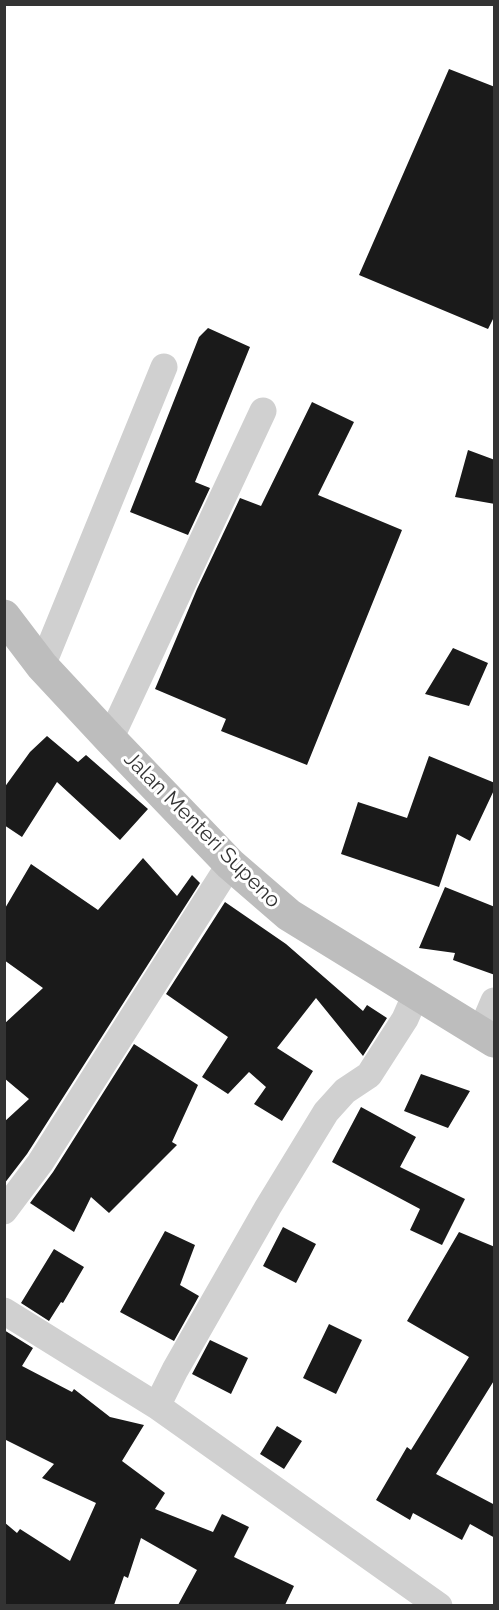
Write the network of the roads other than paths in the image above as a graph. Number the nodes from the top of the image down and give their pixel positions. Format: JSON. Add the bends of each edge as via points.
{"nodes":[{"id":1,"x":164,"y":367,"type":"dead end"},
{"id":2,"x":263,"y":411,"type":"dead end"},
{"id":3,"x":4,"y":616,"type":"edge"},
{"id":4,"x":42,"y":666,"type":"junction"},
{"id":5,"x":111,"y":739,"type":"junction"},
{"id":6,"x":230,"y":864,"type":"junction"},
{"id":7,"x":416,"y":993,"type":"junction"},
{"id":8,"x":495,"y":1001,"type":"edge"},
{"id":9,"x":488,"y":1038,"type":"edge"},
{"id":10,"x":4,"y":1211,"type":"edge"},
{"id":11,"x":4,"y":1311,"type":"edge"},
{"id":12,"x":157,"y":1406,"type":"junction"},
{"id":13,"x":439,"y":1605,"type":"edge"}],
"edges":[{"from":1,"to":4,"type":"street"},
{"from":2,"to":5,"type":"street"},
{"from":3,"to":4,"type":"main road","name":"Jalan Menteri Supeno"},
{"from":4,"to":5,"type":"main road","name":"Jalan Menteri Supeno"},
{"from":5,"to":6,"type":"main road","name":"Jalan Menteri Supeno"},
{"from":6,"to":7,"type":"main road","name":"Jalan Menteri Supeno","via":[[289,915]]},
{"from":6,"to":10,"type":"street","via":[[40,1163]]},
{"from":7,"to":9,"type":"main road","name":"Jalan Menteri Supeno"},
{"from":7,"to":12,"type":"street","via":[[405,1019],[369,1075],[345,1091],[326,1112],[262,1217]]},
{"from":8,"to":9,"type":"street"},
{"from":11,"to":12,"type":"street"},
{"from":12,"to":13,"type":"street"}]}
